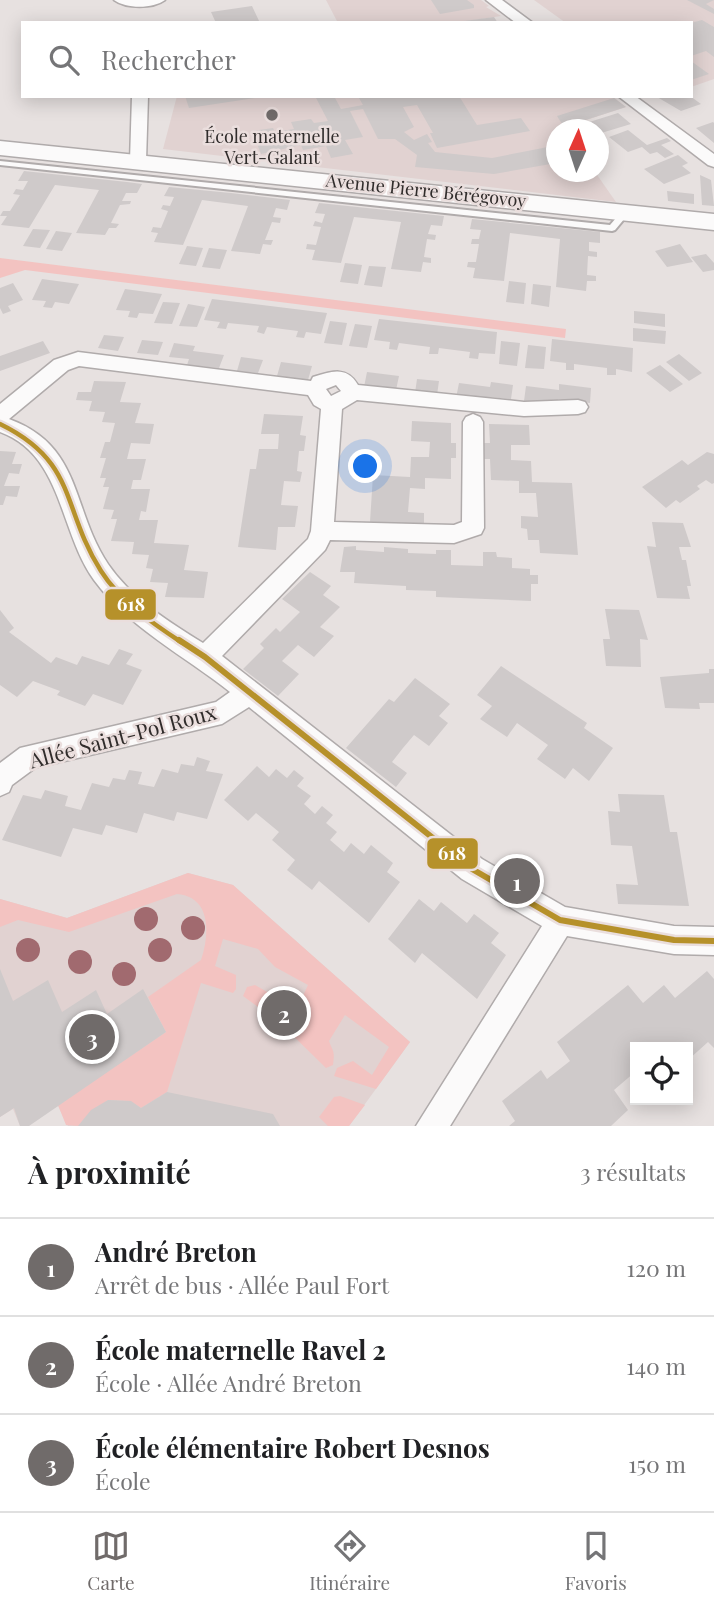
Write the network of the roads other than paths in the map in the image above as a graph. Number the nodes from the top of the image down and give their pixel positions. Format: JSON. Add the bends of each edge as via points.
{"nodes":[{"id":1,"x":121,"y":0,"type":"edge"},
{"id":2,"x":494,"y":0,"type":"edge"},
{"id":3,"x":151,"y":1,"type":"edge"},
{"id":4,"x":144,"y":21,"type":"edge"},
{"id":5,"x":523,"y":21,"type":"edge"},
{"id":6,"x":140,"y":98,"type":"edge"},
{"id":7,"x":628,"y":98,"type":"edge"},
{"id":8,"x":0,"y":148,"type":"edge"},
{"id":9,"x":138,"y":161,"type":"junction"},
{"id":10,"x":714,"y":162,"type":"edge"},
{"id":11,"x":0,"y":163,"type":"edge"},
{"id":12,"x":161,"y":172,"type":"junction"},
{"id":13,"x":714,"y":222,"type":"edge"},
{"id":14,"x":324,"y":396,"type":"junction"},
{"id":15,"x":578,"y":407,"type":"dead end"},
{"id":16,"x":0,"y":415,"type":"edge"},
{"id":17,"x":473,"y":422,"type":"dead end"},
{"id":18,"x":0,"y":424,"type":"edge"},
{"id":19,"x":322,"y":531,"type":"junction"},
{"id":20,"x":205,"y":657,"type":"junction"},
{"id":21,"x":249,"y":693,"type":"junction"},
{"id":22,"x":0,"y":783,"type":"edge"},
{"id":23,"x":560,"y":920,"type":"junction"},
{"id":24,"x":714,"y":941,"type":"edge"},
{"id":25,"x":432,"y":1126,"type":"edge"}],
"edges":[{"from":1,"to":3,"type":"street"},
{"from":2,"to":5,"type":"street"},
{"from":3,"to":4,"type":"street"},
{"from":6,"to":9,"type":"street"},
{"from":7,"to":10,"type":"street"},
{"from":8,"to":9,"type":"street","name":"Avenue Pierre Bérégovoy"},
{"from":9,"to":12,"type":"street","name":"Avenue Pierre Bérégovoy"},
{"from":11,"to":12,"type":"lane"},
{"from":12,"to":13,"type":"street","name":"Avenue Pierre Bérégovoy"},
{"from":14,"to":15,"type":"street","via":[[348,399],[352,393],[524,409]]},
{"from":14,"to":16,"type":"street","via":[[78,359],[61,365]]},
{"from":14,"to":19,"type":"street"},
{"from":17,"to":19,"type":"street","via":[[473,528],[454,534]]},
{"from":18,"to":20,"type":"street","via":[[26,433],[46,450],[99,571],[172,637]]},
{"from":19,"to":20,"type":"street","via":[[317,544]]},
{"from":20,"to":21,"type":"street"},
{"from":21,"to":22,"type":"street","name":"Allée Saint-Pol Roux","via":[[222,712],[29,757]]},
{"from":21,"to":23,"type":"street","via":[[472,869]]},
{"from":23,"to":24,"type":"street","via":[[674,940]]},
{"from":23,"to":25,"type":"street"}]}
